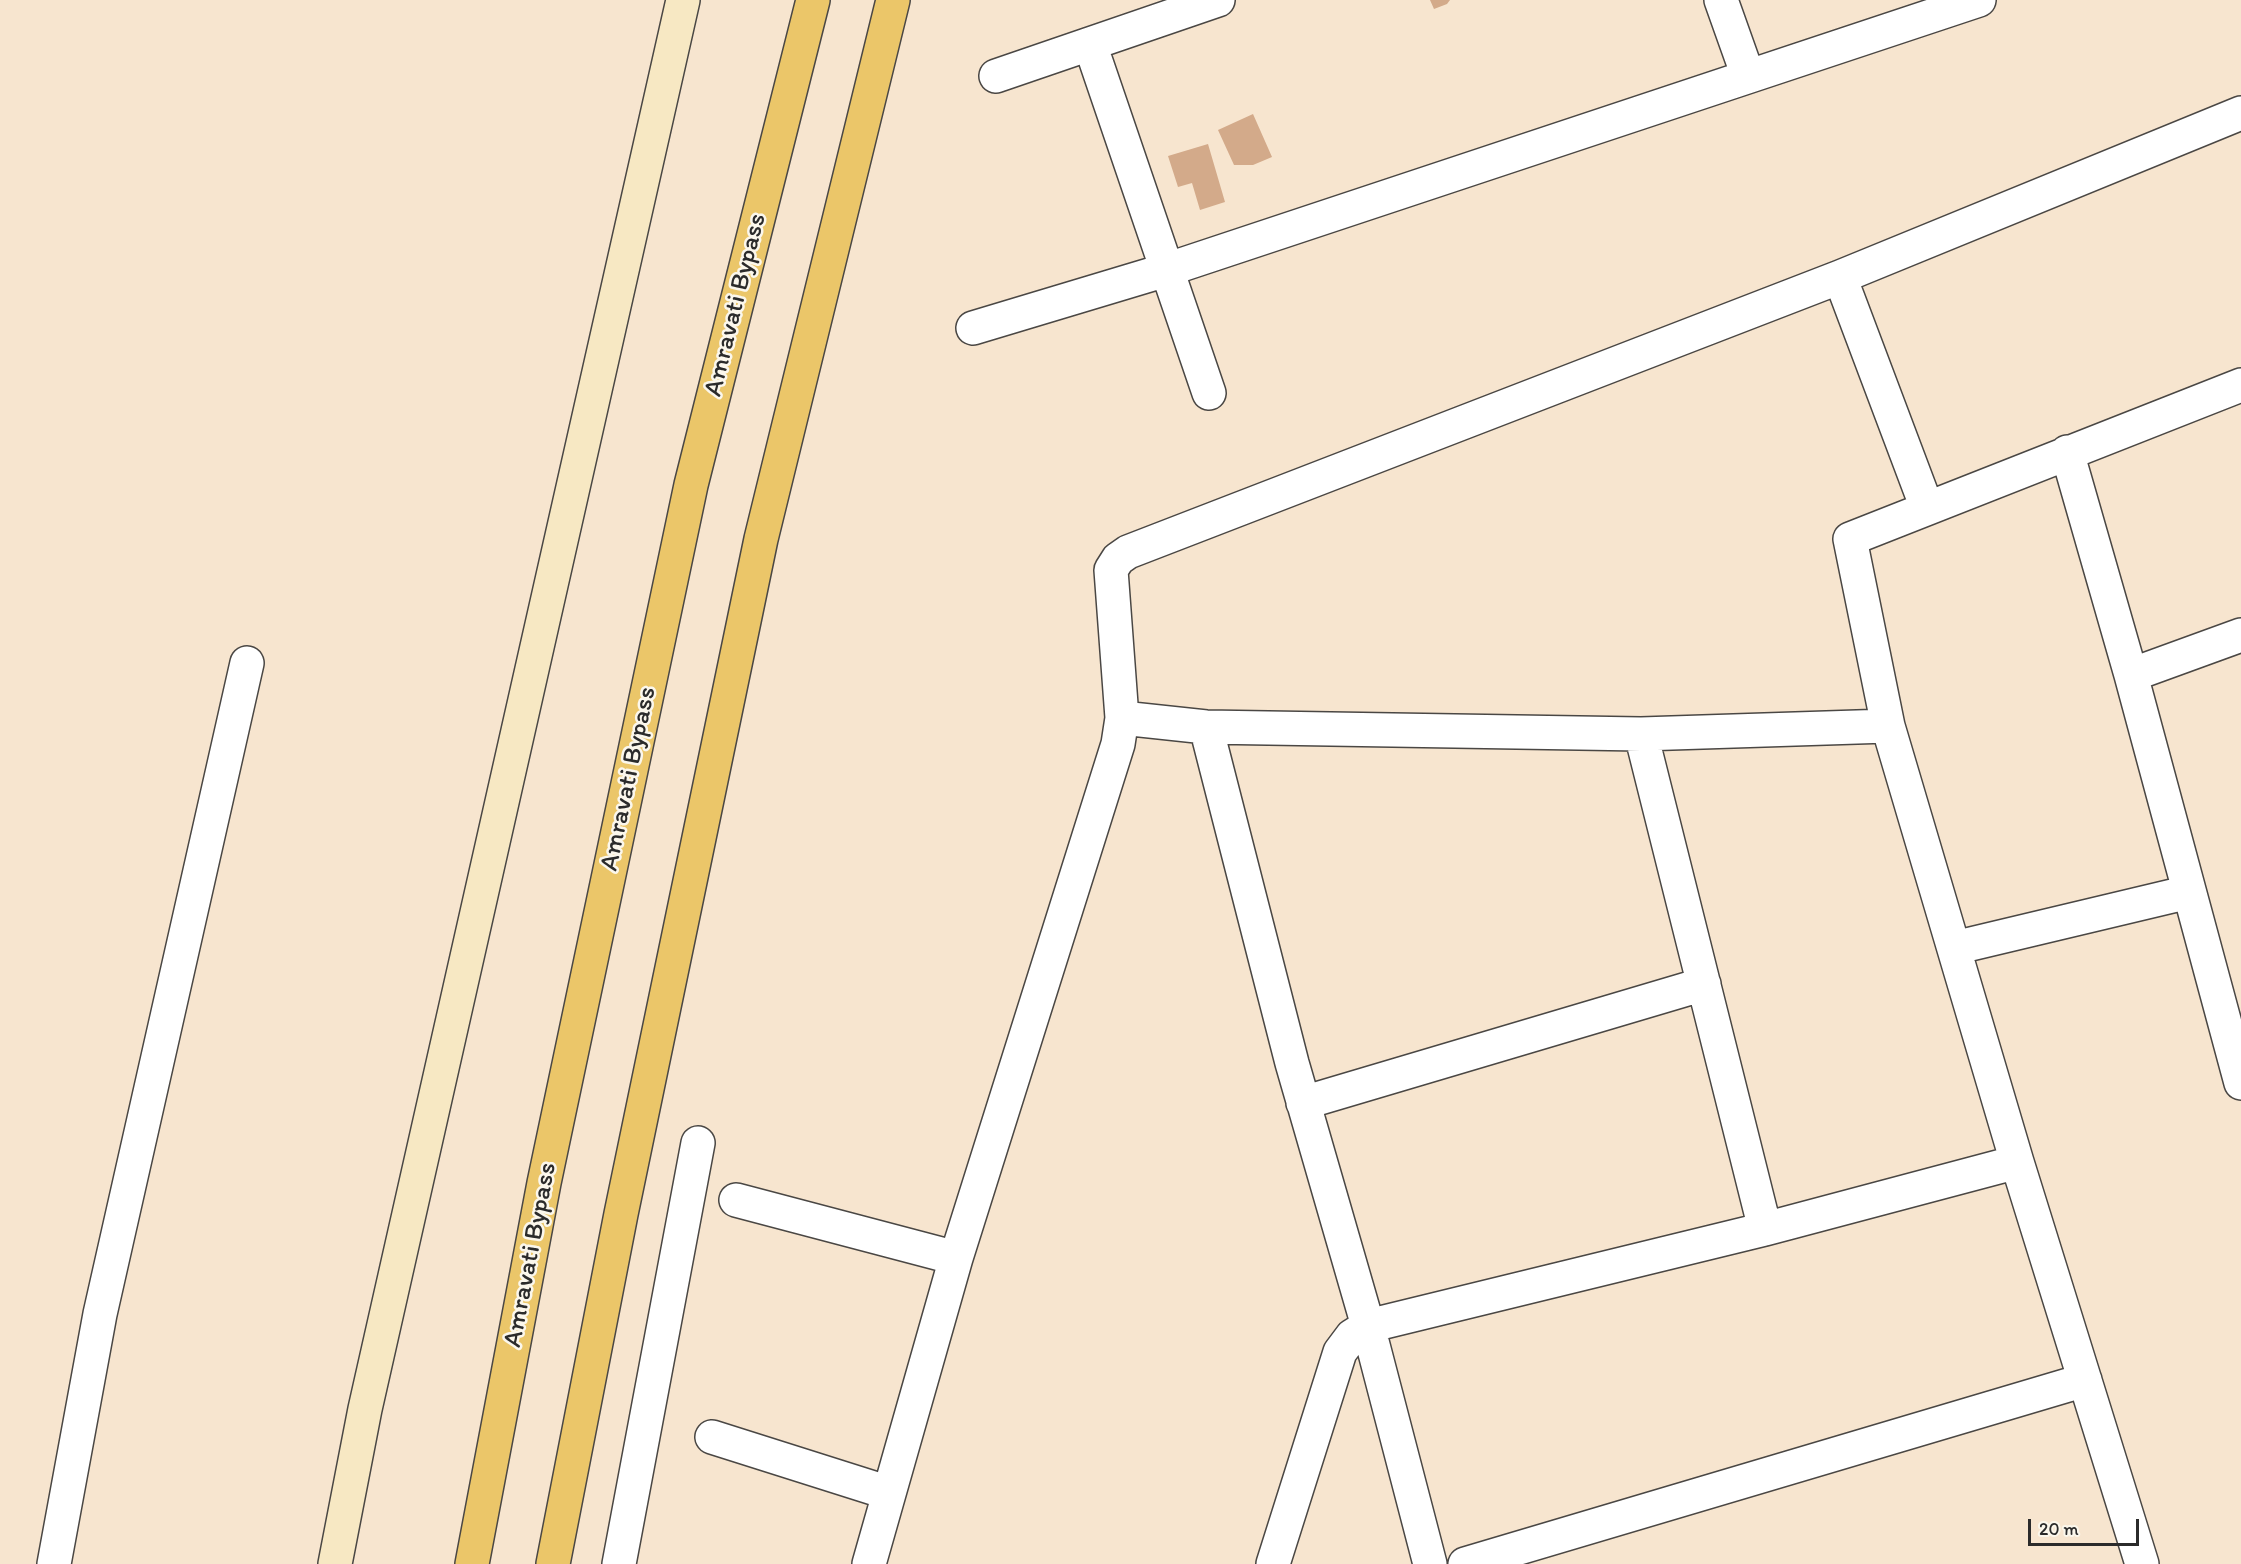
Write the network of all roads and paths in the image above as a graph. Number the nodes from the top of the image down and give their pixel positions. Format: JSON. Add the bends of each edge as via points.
{"nodes":[{"id":1,"x":682,"y":0,"type":"edge"},
{"id":2,"x":813,"y":0,"type":"edge"},
{"id":3,"x":893,"y":0,"type":"edge"},
{"id":4,"x":1218,"y":0,"type":"edge"},
{"id":5,"x":1721,"y":0,"type":"edge"},
{"id":6,"x":1979,"y":0,"type":"edge"},
{"id":7,"x":1090,"y":44,"type":"junction"},
{"id":8,"x":996,"y":76,"type":"dead end"},
{"id":9,"x":1748,"y":76,"type":"junction"},
{"id":10,"x":2241,"y":113,"type":"edge"},
{"id":11,"x":1166,"y":270,"type":"junction"},
{"id":12,"x":1840,"y":277,"type":"junction"},
{"id":13,"x":973,"y":328,"type":"dead end"},
{"id":14,"x":2241,"y":385,"type":"edge"},
{"id":15,"x":1209,"y":393,"type":"dead end"},
{"id":16,"x":2067,"y":452,"type":"junction"},
{"id":17,"x":1927,"y":508,"type":"junction"},
{"id":18,"x":2241,"y":635,"type":"edge"},
{"id":19,"x":248,"y":663,"type":"dead end"},
{"id":20,"x":2131,"y":675,"type":"junction"},
{"id":21,"x":1122,"y":718,"type":"junction"},
{"id":22,"x":1888,"y":726,"type":"junction"},
{"id":23,"x":1206,"y":727,"type":"junction"},
{"id":24,"x":1641,"y":734,"type":"junction"},
{"id":25,"x":2189,"y":892,"type":"junction"},
{"id":26,"x":1953,"y":948,"type":"junction"},
{"id":27,"x":1704,"y":984,"type":"junction"},
{"id":28,"x":2241,"y":1083,"type":"edge"},
{"id":29,"x":1303,"y":1103,"type":"junction"},
{"id":30,"x":698,"y":1143,"type":"dead end"},
{"id":31,"x":2018,"y":1162,"type":"junction"},
{"id":32,"x":736,"y":1200,"type":"dead end"},
{"id":33,"x":1766,"y":1229,"type":"junction"},
{"id":34,"x":956,"y":1258,"type":"junction"},
{"id":35,"x":1368,"y":1326,"type":"junction"},
{"id":36,"x":2085,"y":1380,"type":"junction"},
{"id":37,"x":712,"y":1437,"type":"dead end"},
{"id":38,"x":890,"y":1493,"type":"junction"},
{"id":39,"x":54,"y":1564,"type":"edge"},
{"id":40,"x":335,"y":1564,"type":"edge"},
{"id":41,"x":472,"y":1564,"type":"edge"},
{"id":42,"x":553,"y":1564,"type":"edge"},
{"id":43,"x":620,"y":1564,"type":"edge"},
{"id":44,"x":869,"y":1564,"type":"edge"},
{"id":45,"x":1273,"y":1564,"type":"edge"},
{"id":46,"x":1430,"y":1564,"type":"edge"},
{"id":47,"x":1466,"y":1564,"type":"edge"},
{"id":48,"x":2142,"y":1564,"type":"edge"}],
"edges":[{"from":1,"to":40,"type":"main road","via":[[364,1409]]},
{"from":2,"to":41,"type":"highway","name":"Amravati Bypass","via":[[691,485],[544,1183]]},
{"from":3,"to":42,"type":"highway","via":[[761,539]]},
{"from":4,"to":7,"type":"street"},
{"from":5,"to":9,"type":"street"},
{"from":6,"to":9,"type":"street"},
{"from":7,"to":8,"type":"street"},
{"from":7,"to":11,"type":"street"},
{"from":9,"to":11,"type":"street"},
{"from":10,"to":12,"type":"street"},
{"from":11,"to":13,"type":"street"},
{"from":11,"to":15,"type":"street"},
{"from":12,"to":17,"type":"street"},
{"from":12,"to":21,"type":"street","via":[[1128,552],[1110,570]]},
{"from":14,"to":16,"type":"street"},
{"from":16,"to":17,"type":"street"},
{"from":16,"to":20,"type":"street"},
{"from":17,"to":22,"type":"street","via":[[1850,538]]},
{"from":18,"to":20,"type":"street"},
{"from":19,"to":39,"type":"street","via":[[100,1314]]},
{"from":20,"to":25,"type":"street"},
{"from":21,"to":23,"type":"street"},
{"from":21,"to":34,"type":"street","via":[[1118,744]]},
{"from":22,"to":24,"type":"street"},
{"from":22,"to":26,"type":"street"},
{"from":23,"to":24,"type":"street"},
{"from":23,"to":29,"type":"street"},
{"from":24,"to":27,"type":"street"},
{"from":25,"to":26,"type":"street"},
{"from":25,"to":28,"type":"street"},
{"from":26,"to":31,"type":"street"},
{"from":27,"to":29,"type":"street"},
{"from":27,"to":33,"type":"street"},
{"from":29,"to":35,"type":"street"},
{"from":30,"to":43,"type":"street"},
{"from":31,"to":33,"type":"street"},
{"from":31,"to":36,"type":"street"},
{"from":32,"to":34,"type":"street"},
{"from":33,"to":35,"type":"street"},
{"from":34,"to":38,"type":"street"},
{"from":35,"to":45,"type":"street","via":[[1352,1336],[1340,1352]]},
{"from":35,"to":46,"type":"street"},
{"from":36,"to":47,"type":"street"},
{"from":36,"to":48,"type":"street"},
{"from":37,"to":38,"type":"street"},
{"from":38,"to":44,"type":"street"}]}
